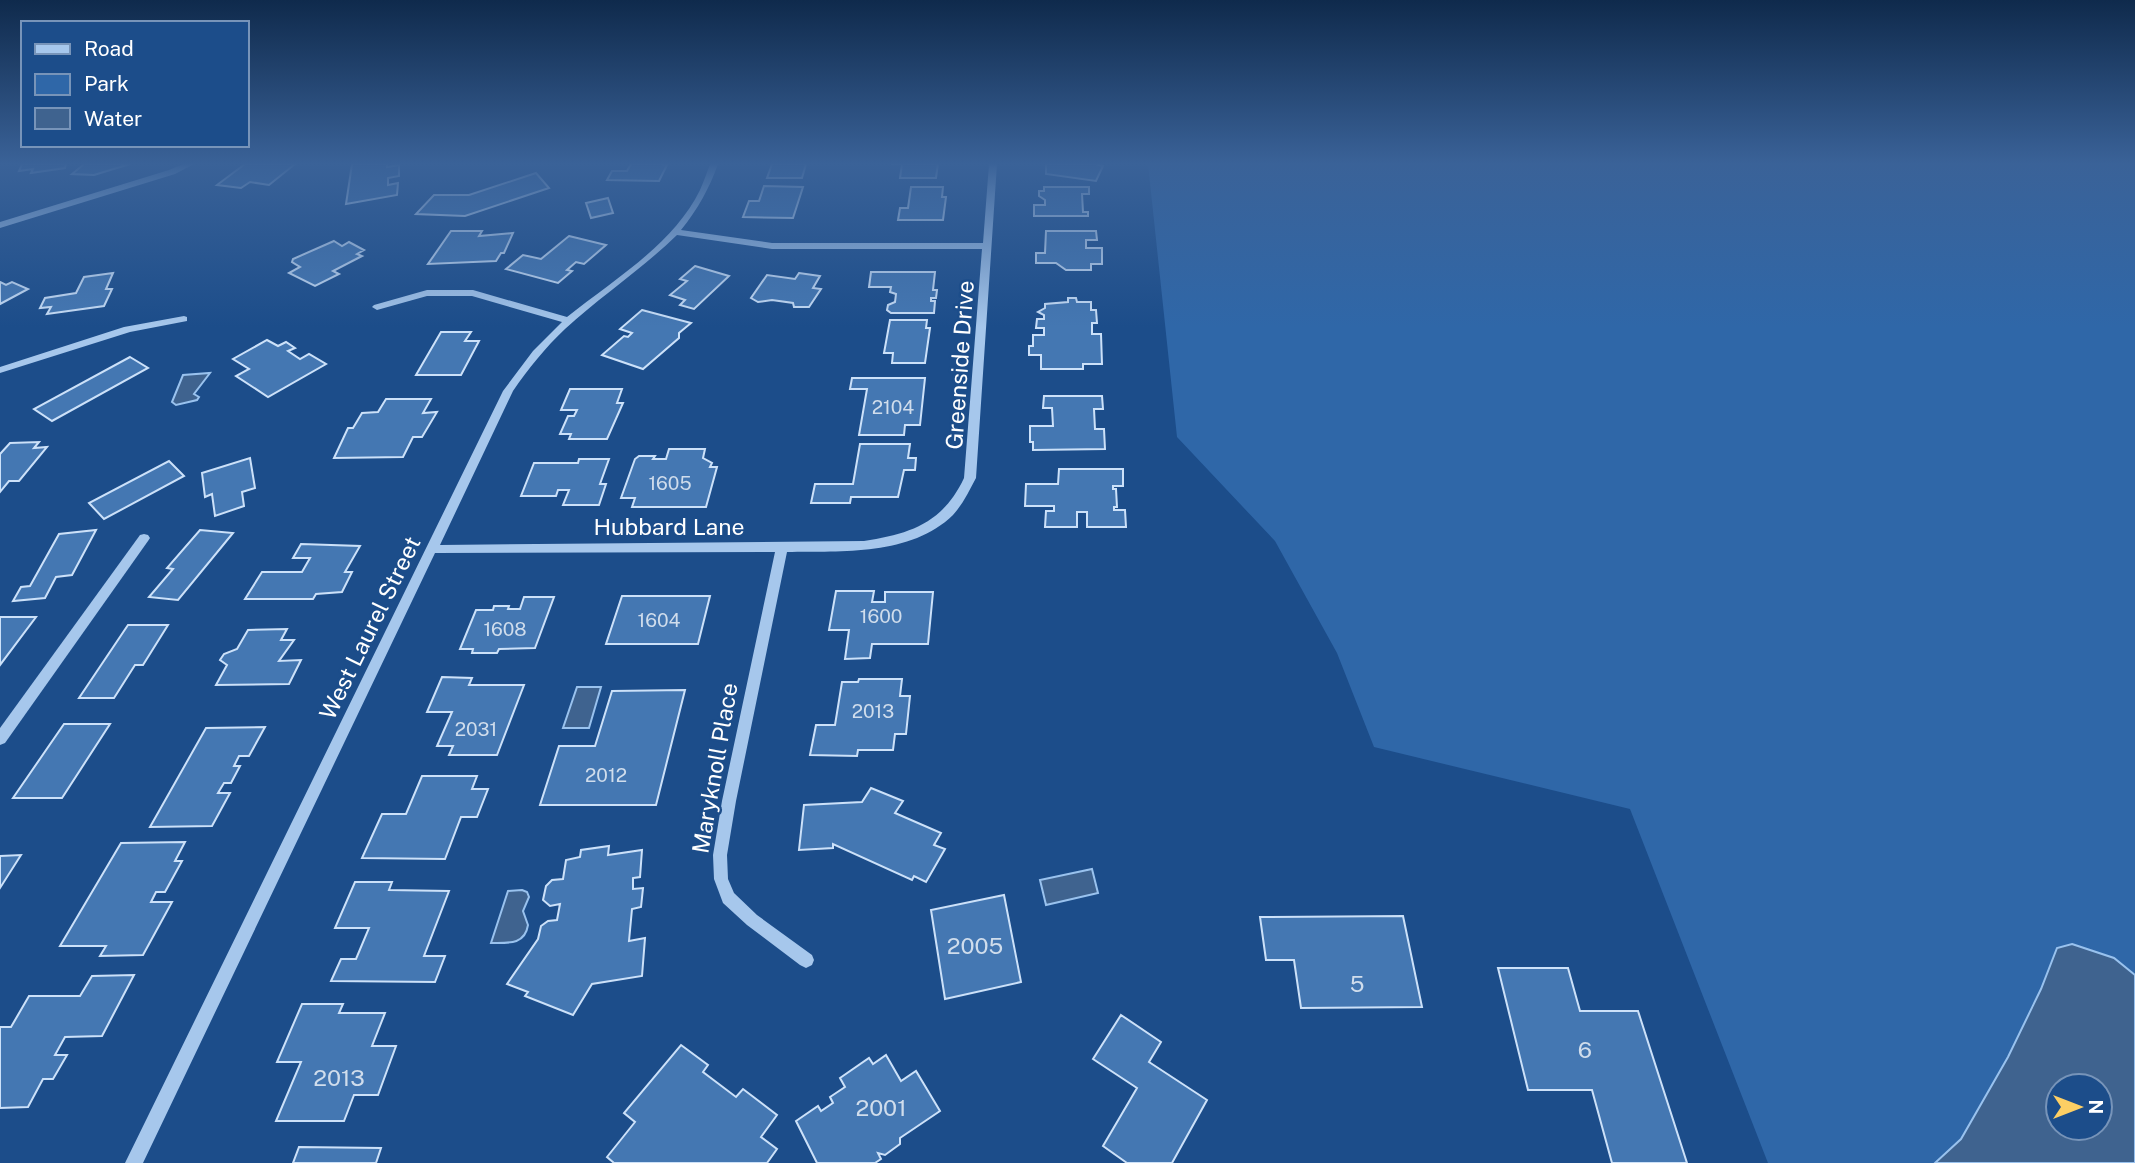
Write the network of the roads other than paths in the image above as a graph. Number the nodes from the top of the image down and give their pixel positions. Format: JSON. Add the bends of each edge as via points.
{"nodes":[{"id":1,"x":22,"y":218,"type":"edge"},
{"id":2,"x":686,"y":218,"type":"edge"},
{"id":3,"x":989,"y":218,"type":"edge"},
{"id":4,"x":0,"y":225,"type":"edge"},
{"id":5,"x":676,"y":232,"type":"junction"},
{"id":6,"x":987,"y":246,"type":"junction"},
{"id":7,"x":377,"y":307,"type":"dead end"},
{"id":8,"x":184,"y":319,"type":"dead end"},
{"id":9,"x":569,"y":321,"type":"junction"},
{"id":10,"x":0,"y":370,"type":"edge"},
{"id":11,"x":144,"y":538,"type":"dead end"},
{"id":12,"x":906,"y":538,"type":"joint"},
{"id":13,"x":782,"y":548,"type":"junction"},
{"id":14,"x":431,"y":549,"type":"junction"},
{"id":15,"x":0,"y":739,"type":"edge"},
{"id":16,"x":806,"y":960,"type":"dead end"},
{"id":17,"x":134,"y":1163,"type":"edge"}],
"edges":[{"from":1,"to":4,"type":"street"},
{"from":2,"to":5,"type":"street","name":"West Laurel Street"},
{"from":3,"to":6,"type":"street","name":"Greenside Drive"},
{"from":5,"to":6,"type":"street","via":[[772,246]]},
{"from":5,"to":9,"type":"street","name":"West Laurel Street"},
{"from":6,"to":12,"type":"street","name":"Greenside Drive","via":[[970,478],[965,494],[943,518]]},
{"from":7,"to":9,"type":"street","via":[[427,293],[473,293]]},
{"from":8,"to":10,"type":"street","via":[[128,328]]},
{"from":9,"to":14,"type":"street","name":"West Laurel Street","via":[[543,345],[508,391]]},
{"from":11,"to":15,"type":"street"},
{"from":12,"to":13,"type":"street","name":"Hubbard Lane","via":[[877,545]]},
{"from":13,"to":14,"type":"street","name":"Hubbard Lane"},
{"from":13,"to":16,"type":"street","name":"Maryknoll Place","via":[[729,801],[721,879],[728,898]]},
{"from":14,"to":17,"type":"street","name":"West Laurel Street"}]}
